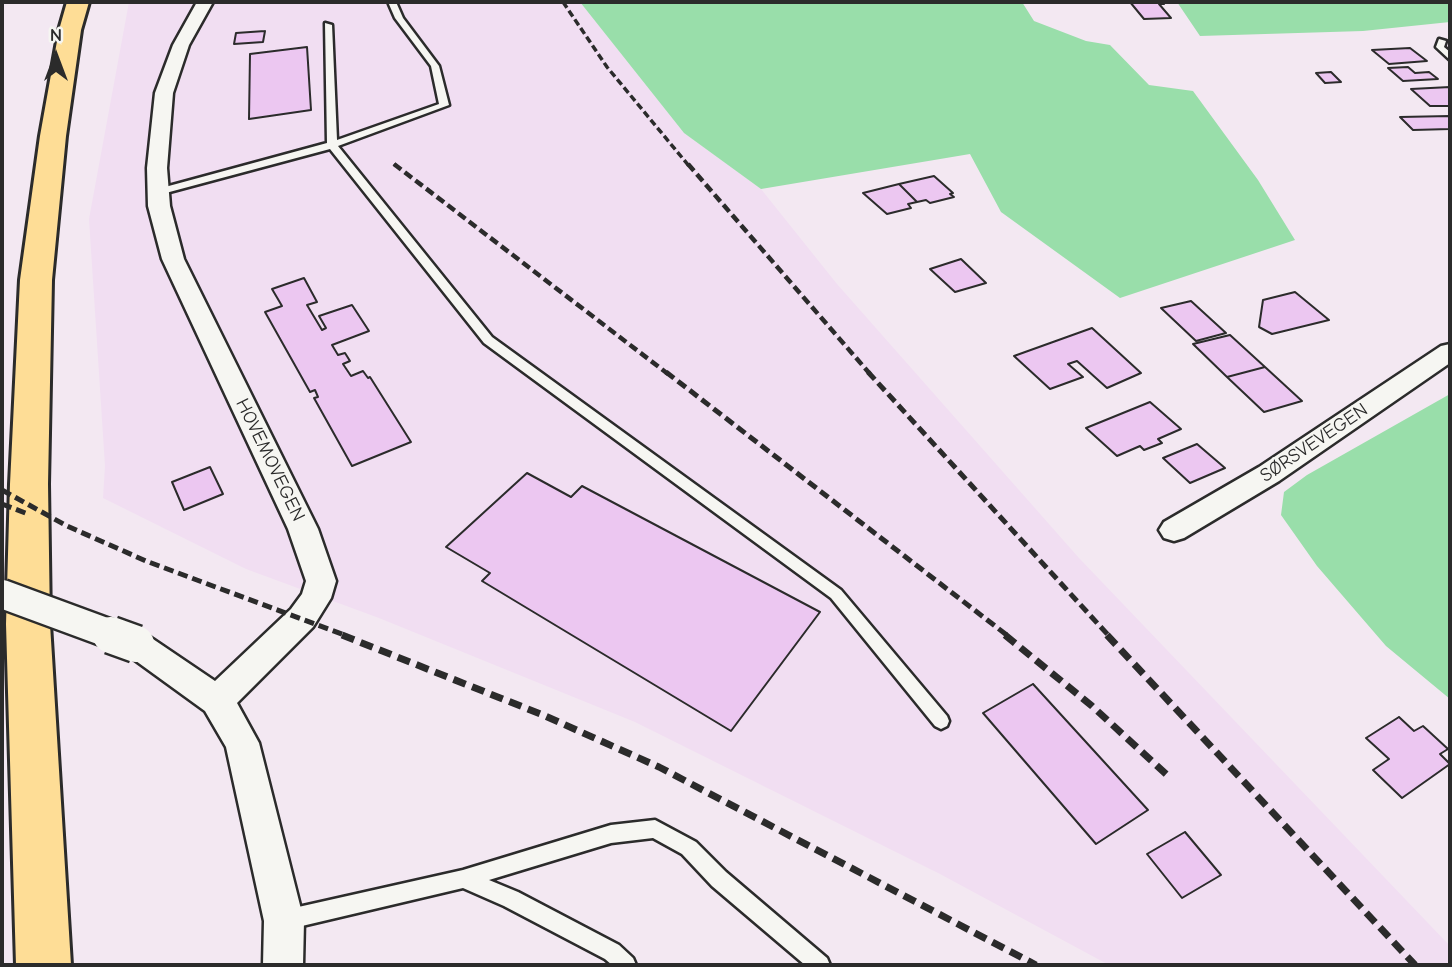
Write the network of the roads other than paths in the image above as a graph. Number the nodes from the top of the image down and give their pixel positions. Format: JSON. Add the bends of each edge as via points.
{"nodes":[{"id":1,"x":78,"y":2,"type":"edge"},
{"id":2,"x":205,"y":2,"type":"edge"},
{"id":3,"x":392,"y":2,"type":"edge"},
{"id":4,"x":328,"y":25,"type":"dead end"},
{"id":5,"x":1442,"y":41,"type":"dead end"},
{"id":6,"x":1450,"y":57,"type":"edge"},
{"id":7,"x":332,"y":145,"type":"junction"},
{"id":8,"x":158,"y":192,"type":"junction"},
{"id":9,"x":1450,"y":352,"type":"edge"},
{"id":10,"x":1174,"y":530,"type":"dead end"},
{"id":11,"x":2,"y":594,"type":"edge"},
{"id":12,"x":218,"y":701,"type":"junction"},
{"id":13,"x":941,"y":721,"type":"dead end"},
{"id":14,"x":463,"y":879,"type":"junction"},
{"id":15,"x":284,"y":921,"type":"junction"},
{"id":16,"x":43,"y":965,"type":"edge"},
{"id":17,"x":283,"y":965,"type":"edge"},
{"id":18,"x":626,"y":965,"type":"edge"},
{"id":19,"x":820,"y":965,"type":"edge"}],
"edges":[{"from":1,"to":16,"type":"highway","via":[[53,136],[35,294],[28,624]]},
{"from":2,"to":8,"type":"street","name":"HOVEMOVEGEN","via":[[181,45],[164,93]]},
{"from":3,"to":7,"type":"lane","via":[[435,66],[444,105]]},
{"from":4,"to":7,"type":"lane"},
{"from":5,"to":6,"type":"lane","via":[[1440,47]]},
{"from":7,"to":8,"type":"lane"},
{"from":7,"to":13,"type":"lane","via":[[488,340],[836,594]]},
{"from":8,"to":12,"type":"street","name":"HOVEMOVEGEN","via":[[173,259],[287,494],[321,581],[302,618]]},
{"from":9,"to":10,"type":"street","name":"SØRSVEVEGEN","via":[[1269,474]]},
{"from":11,"to":12,"type":"street","bridge":true,"via":[[136,644]]},
{"from":12,"to":15,"type":"street","via":[[242,743]]},
{"from":14,"to":15,"type":"lane"},
{"from":14,"to":18,"type":"lane","via":[[512,899],[612,952]]},
{"from":14,"to":19,"type":"lane","via":[[611,834],[655,829],[689,848]]},
{"from":15,"to":17,"type":"street"}]}
